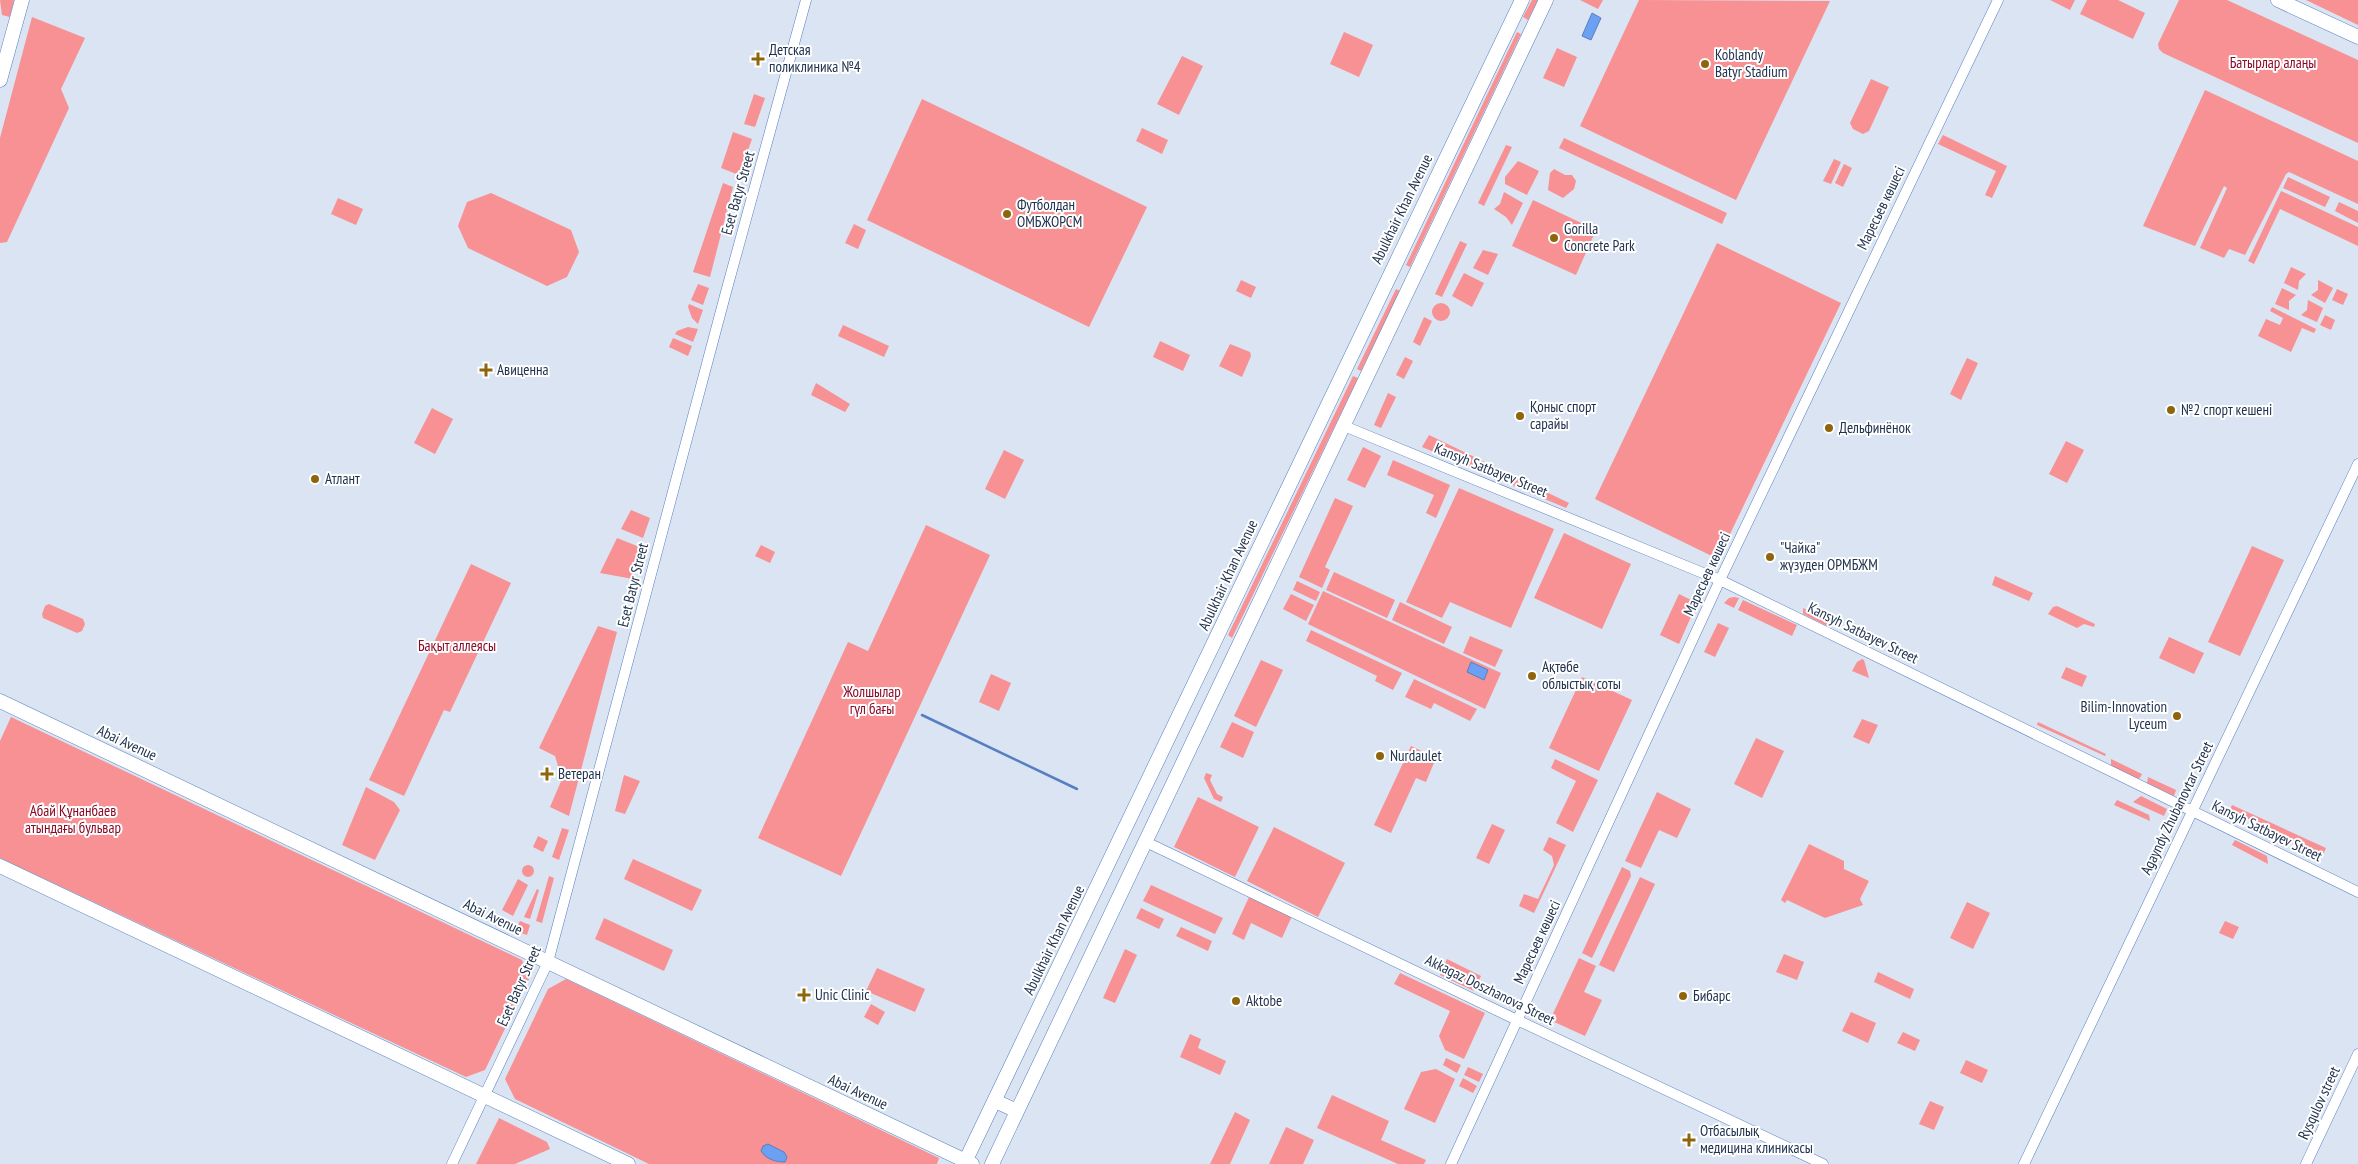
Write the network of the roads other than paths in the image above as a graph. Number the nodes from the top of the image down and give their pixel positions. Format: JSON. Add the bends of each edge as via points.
{"nodes":[{"id":1,"x":22,"y":0,"type":"edge"},
{"id":2,"x":806,"y":0,"type":"edge"},
{"id":3,"x":1522,"y":0,"type":"edge"},
{"id":4,"x":1546,"y":0,"type":"edge"},
{"id":5,"x":1998,"y":0,"type":"edge"},
{"id":6,"x":2278,"y":0,"type":"edge"},
{"id":7,"x":2358,"y":37,"type":"edge"},
{"id":8,"x":0,"y":80,"type":"edge"},
{"id":9,"x":1389,"y":275,"type":"junction"},
{"id":10,"x":1410,"y":285,"type":"junction"},
{"id":11,"x":1344,"y":426,"type":"junction"},
{"id":12,"x":2358,"y":464,"type":"edge"},
{"id":13,"x":1720,"y":580,"type":"junction"},
{"id":14,"x":1213,"y":646,"type":"junction"},
{"id":15,"x":1235,"y":656,"type":"junction"},
{"id":16,"x":0,"y":701,"type":"edge"},
{"id":17,"x":2193,"y":811,"type":"junction"},
{"id":18,"x":1146,"y":842,"type":"junction"},
{"id":19,"x":0,"y":866,"type":"edge"},
{"id":20,"x":2358,"y":892,"type":"edge"},
{"id":21,"x":548,"y":962,"type":"junction"},
{"id":22,"x":1052,"y":982,"type":"junction"},
{"id":23,"x":1074,"y":993,"type":"junction"},
{"id":24,"x":1517,"y":1020,"type":"junction"},
{"id":25,"x":2358,"y":1054,"type":"edge"},
{"id":26,"x":485,"y":1096,"type":"junction"},
{"id":27,"x":995,"y":1101,"type":"junction"},
{"id":28,"x":1017,"y":1111,"type":"junction"},
{"id":29,"x":967,"y":1163,"type":"edge"},
{"id":30,"x":452,"y":1164,"type":"edge"},
{"id":31,"x":628,"y":1164,"type":"edge"},
{"id":32,"x":992,"y":1164,"type":"edge"},
{"id":33,"x":1451,"y":1164,"type":"edge"},
{"id":34,"x":1822,"y":1164,"type":"edge"},
{"id":35,"x":2024,"y":1164,"type":"edge"},
{"id":36,"x":2306,"y":1164,"type":"edge"}],
"edges":[{"from":1,"to":8,"type":"main road"},
{"from":2,"to":21,"type":"street","name":"Eset Batyr Street"},
{"from":3,"to":9,"type":"main road","name":"Abulkhair Khan Avenue"},
{"from":4,"to":10,"type":"main road"},
{"from":5,"to":13,"type":"street","name":"Маресьев көшесі"},
{"from":6,"to":7,"type":"main road"},
{"from":9,"to":10,"type":"main road"},
{"from":9,"to":14,"type":"main road","name":"Abulkhair Khan Avenue"},
{"from":10,"to":11,"type":"main road"},
{"from":11,"to":13,"type":"street","name":"Kansyh Satbayev Street"},
{"from":11,"to":15,"type":"main road"},
{"from":12,"to":17,"type":"street","name":"Agayndy Zhubanovtar Street"},
{"from":13,"to":17,"type":"street","name":"Kansyh Satbayev Street"},
{"from":13,"to":24,"type":"street","name":"Маресьев көшесі"},
{"from":14,"to":15,"type":"main road"},
{"from":14,"to":22,"type":"main road","name":"Abulkhair Khan Avenue"},
{"from":15,"to":18,"type":"main road"},
{"from":16,"to":21,"type":"main road","name":"Abai Avenue"},
{"from":17,"to":20,"type":"street","name":"Kansyh Satbayev Street"},
{"from":17,"to":35,"type":"street","name":"Agayndy Zhubanovtar Street"},
{"from":18,"to":23,"type":"main road"},
{"from":18,"to":24,"type":"street","name":"Akkagaz Doszhanova Street"},
{"from":19,"to":26,"type":"main road"},
{"from":21,"to":26,"type":"street","name":"Eset Batyr Street"},
{"from":21,"to":29,"type":"main road","name":"Abai Avenue"},
{"from":22,"to":23,"type":"main road"},
{"from":22,"to":27,"type":"main road","name":"Abulkhair Khan Avenue"},
{"from":23,"to":28,"type":"main road"},
{"from":24,"to":33,"type":"street","name":"Маресьев көшесі"},
{"from":24,"to":34,"type":"street","name":"Akkagaz Doszhanova Street"},
{"from":25,"to":36,"type":"street","name":"Rysqulov street"},
{"from":26,"to":30,"type":"street","name":"Eset Batyr Street"},
{"from":26,"to":31,"type":"main road"},
{"from":27,"to":28,"type":"main road"},
{"from":27,"to":29,"type":"main road","name":"Abulkhair Khan Avenue"},
{"from":28,"to":32,"type":"main road"}]}
